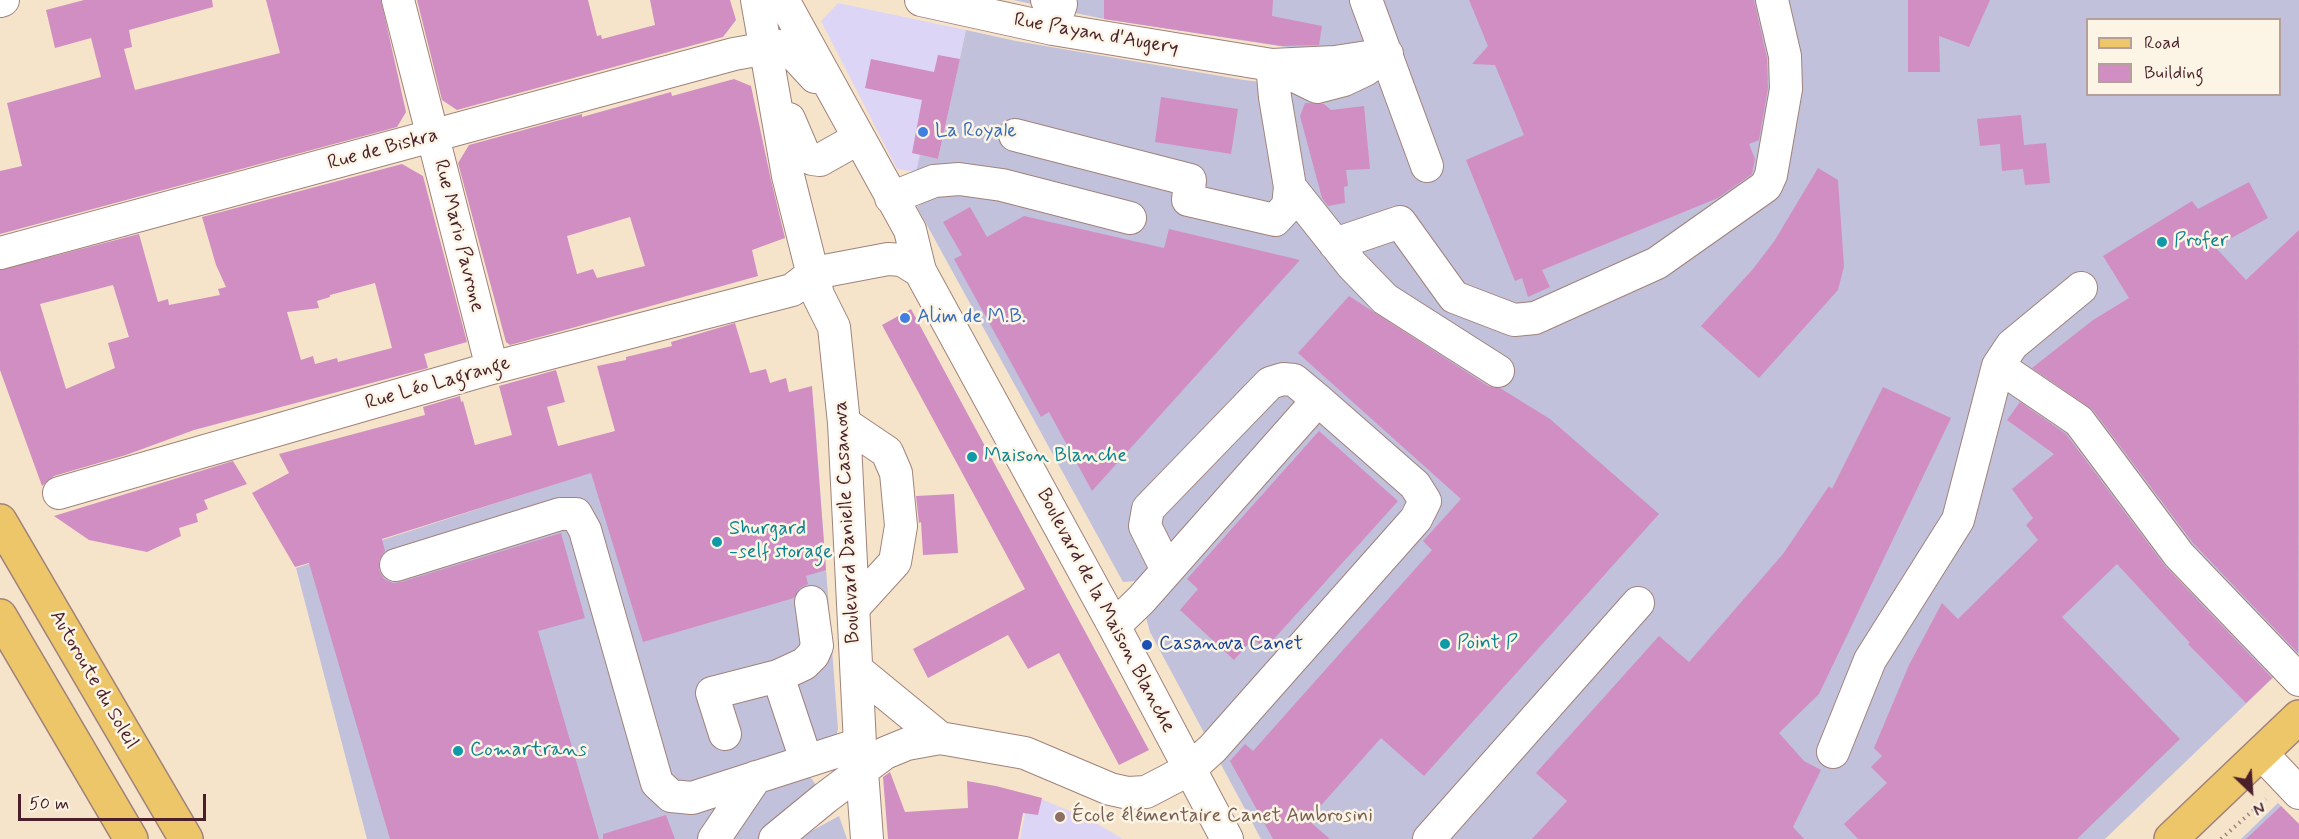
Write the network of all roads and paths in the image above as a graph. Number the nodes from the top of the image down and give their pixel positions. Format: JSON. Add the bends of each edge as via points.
{"nodes":[{"id":1,"x":398,"y":0,"type":"edge"},
{"id":2,"x":757,"y":0,"type":"edge"},
{"id":3,"x":783,"y":0,"type":"edge"},
{"id":4,"x":921,"y":0,"type":"edge"},
{"id":5,"x":1366,"y":0,"type":"edge"},
{"id":6,"x":1772,"y":0,"type":"edge"},
{"id":7,"x":1056,"y":8,"type":"edge"},
{"id":8,"x":765,"y":47,"type":"junction"},
{"id":9,"x":1387,"y":54,"type":"junction"},
{"id":10,"x":1272,"y":65,"type":"junction"},
{"id":11,"x":771,"y":80,"type":"junction"},
{"id":12,"x":842,"y":108,"type":"junction"},
{"id":13,"x":1016,"y":135,"type":"dead end"},
{"id":14,"x":433,"y":136,"type":"junction"},
{"id":15,"x":859,"y":138,"type":"junction"},
{"id":16,"x":1427,"y":166,"type":"dead end"},
{"id":17,"x":1290,"y":187,"type":"junction"},
{"id":18,"x":891,"y":198,"type":"junction"},
{"id":19,"x":1130,"y":218,"type":"dead end"},
{"id":20,"x":1335,"y":244,"type":"junction"},
{"id":21,"x":0,"y":253,"type":"edge"},
{"id":22,"x":866,"y":264,"type":"junction"},
{"id":23,"x":920,"y":271,"type":"junction"},
{"id":24,"x":814,"y":273,"type":"junction"},
{"id":25,"x":2081,"y":288,"type":"dead end"},
{"id":26,"x":834,"y":327,"type":"junction"},
{"id":27,"x":1998,"y":366,"type":"junction"},
{"id":28,"x":492,"y":368,"type":"junction"},
{"id":29,"x":1498,"y":371,"type":"dead end"},
{"id":30,"x":1318,"y":400,"type":"junction"},
{"id":31,"x":844,"y":423,"type":"junction"},
{"id":32,"x":59,"y":493,"type":"dead end"},
{"id":33,"x":0,"y":521,"type":"edge"},
{"id":34,"x":396,"y":565,"type":"dead end"},
{"id":35,"x":1167,"y":570,"type":"junction"},
{"id":36,"x":811,"y":602,"type":"dead end"},
{"id":37,"x":1638,"y":603,"type":"dead end"},
{"id":38,"x":854,"y":607,"type":"junction"},
{"id":39,"x":0,"y":616,"type":"edge"},
{"id":40,"x":1114,"y":626,"type":"junction"},
{"id":41,"x":857,"y":670,"type":"junction"},
{"id":42,"x":778,"y":676,"type":"junction"},
{"id":43,"x":2299,"y":680,"type":"edge"},
{"id":44,"x":2299,"y":717,"type":"edge"},
{"id":45,"x":725,"y":734,"type":"dead end"},
{"id":46,"x":940,"y":738,"type":"junction"},
{"id":47,"x":1833,"y":752,"type":"dead end"},
{"id":48,"x":2261,"y":753,"type":"junction"},
{"id":49,"x":861,"y":757,"type":"junction"},
{"id":50,"x":806,"y":760,"type":"junction"},
{"id":51,"x":1190,"y":769,"type":"junction"},
{"id":52,"x":756,"y":777,"type":"junction"},
{"id":53,"x":2295,"y":789,"type":"edge"},
{"id":54,"x":131,"y":839,"type":"edge"},
{"id":55,"x":186,"y":839,"type":"edge"},
{"id":56,"x":714,"y":839,"type":"edge"},
{"id":57,"x":776,"y":839,"type":"edge"},
{"id":58,"x":867,"y":839,"type":"edge"},
{"id":59,"x":1227,"y":839,"type":"edge"},
{"id":60,"x":1429,"y":839,"type":"edge"},
{"id":61,"x":2171,"y":839,"type":"edge"},
{"id":62,"x":2221,"y":839,"type":"edge"}],
"edges":[{"from":1,"to":14,"type":"street","name":"Rue Mario Pavrone"},
{"from":2,"to":8,"type":"street","name":"Boulevard Danielle Casanova"},
{"from":3,"to":12,"type":"street","name":"Boulevard de la Maison Blanche"},
{"from":4,"to":7,"type":"street","name":"Rue Payan d'Augery"},
{"from":5,"to":9,"type":"street"},
{"from":6,"to":20,"type":"street","via":[[1785,56],[1786,89],[1771,175],[1766,186],[1657,263],[1535,318],[1514,320],[1454,297],[1400,222]]},
{"from":7,"to":10,"type":"street","name":"Rue Payan d'Augery"},
{"from":8,"to":11,"type":"street","name":"Boulevard Danielle Casanova"},
{"from":8,"to":12,"type":"street","via":[[790,50]]},
{"from":8,"to":14,"type":"street","name":"Rue de Biskra"},
{"from":9,"to":10,"type":"street","name":"Rue Payan d'Augery","via":[[1335,62]]},
{"from":9,"to":16,"type":"street"},
{"from":10,"to":17,"type":"street"},
{"from":11,"to":15,"type":"street","via":[[804,154],[820,160]]},
{"from":11,"to":24,"type":"street","name":"Boulevard Danielle Casanova","via":[[788,176]]},
{"from":12,"to":15,"type":"street","name":"Boulevard de la Maison Blanche"},
{"from":13,"to":17,"type":"street","via":[[1190,180],[1188,200],[1275,220],[1288,206]]},
{"from":14,"to":21,"type":"street","name":"Rue de Biskra"},
{"from":14,"to":28,"type":"street","name":"Rue Mario Pavrone"},
{"from":15,"to":18,"type":"street","name":"Boulevard de la Maison Blanche"},
{"from":17,"to":20,"type":"street"},
{"from":18,"to":19,"type":"street","via":[[934,181],[959,179],[1002,185]]},
{"from":18,"to":23,"type":"street","name":"Boulevard de la Maison Blanche","via":[[910,230]]},
{"from":20,"to":29,"type":"street","via":[[1385,299]]},
{"from":22,"to":23,"type":"street","via":[[888,259],[902,261]]},
{"from":22,"to":24,"type":"street"},
{"from":22,"to":26,"type":"street","via":[[849,278]]},
{"from":23,"to":40,"type":"street","name":"Boulevard de la Maison Blanche"},
{"from":24,"to":26,"type":"street","name":"Boulevard Danielle Casanova","via":[[818,295]]},
{"from":24,"to":28,"type":"street","name":"Rue Léo Lagrange","via":[[792,290]]},
{"from":25,"to":27,"type":"street","via":[[2012,345]]},
{"from":26,"to":31,"type":"street","name":"Boulevard Danielle Casanova"},
{"from":27,"to":43,"type":"street","via":[[2079,421],[2179,555]]},
{"from":27,"to":47,"type":"street","via":[[1958,520],[1870,660]]},
{"from":28,"to":32,"type":"street","name":"Rue Léo Lagrange"},
{"from":30,"to":35,"type":"street"},
{"from":30,"to":35,"type":"street","via":[[1294,380],[1270,384],[1148,509],[1145,526]]},
{"from":30,"to":51,"type":"street","via":[[1415,485],[1425,501],[1416,519]]},
{"from":31,"to":38,"type":"street","name":"Boulevard Danielle Casanova"},
{"from":31,"to":38,"type":"street","via":[[887,452],[896,473],[901,526],[895,562]]},
{"from":33,"to":55,"type":"main road","name":"Autoroute du Soleil"},
{"from":34,"to":52,"type":"street","via":[[560,514],[576,514],[585,530],[657,783],[671,796],[692,798]]},
{"from":35,"to":40,"type":"street"},
{"from":36,"to":42,"type":"street","via":[[817,646],[813,656]]},
{"from":37,"to":60,"type":"street"},
{"from":38,"to":41,"type":"street","name":"Boulevard Danielle Casanova"},
{"from":39,"to":54,"type":"main road"},
{"from":40,"to":51,"type":"street","name":"Boulevard de la Maison Blanche"},
{"from":41,"to":46,"type":"street"},
{"from":41,"to":49,"type":"street","name":"Boulevard Danielle Casanova"},
{"from":42,"to":45,"type":"street","via":[[712,693]]},
{"from":42,"to":50,"type":"street"},
{"from":44,"to":48,"type":"main road"},
{"from":46,"to":49,"type":"street"},
{"from":46,"to":51,"type":"street","via":[[1024,753],[1128,793],[1146,792]]},
{"from":48,"to":53,"type":"street"},
{"from":48,"to":61,"type":"main road"},
{"from":49,"to":50,"type":"street"},
{"from":49,"to":57,"type":"street"},
{"from":49,"to":58,"type":"street","name":"Boulevard Danielle Casanova"},
{"from":50,"to":52,"type":"street"},
{"from":51,"to":59,"type":"street","name":"Boulevard de la Maison Blanche"},
{"from":52,"to":56,"type":"street"},
{"from":53,"to":62,"type":"path","via":[[2262,800]]}]}
